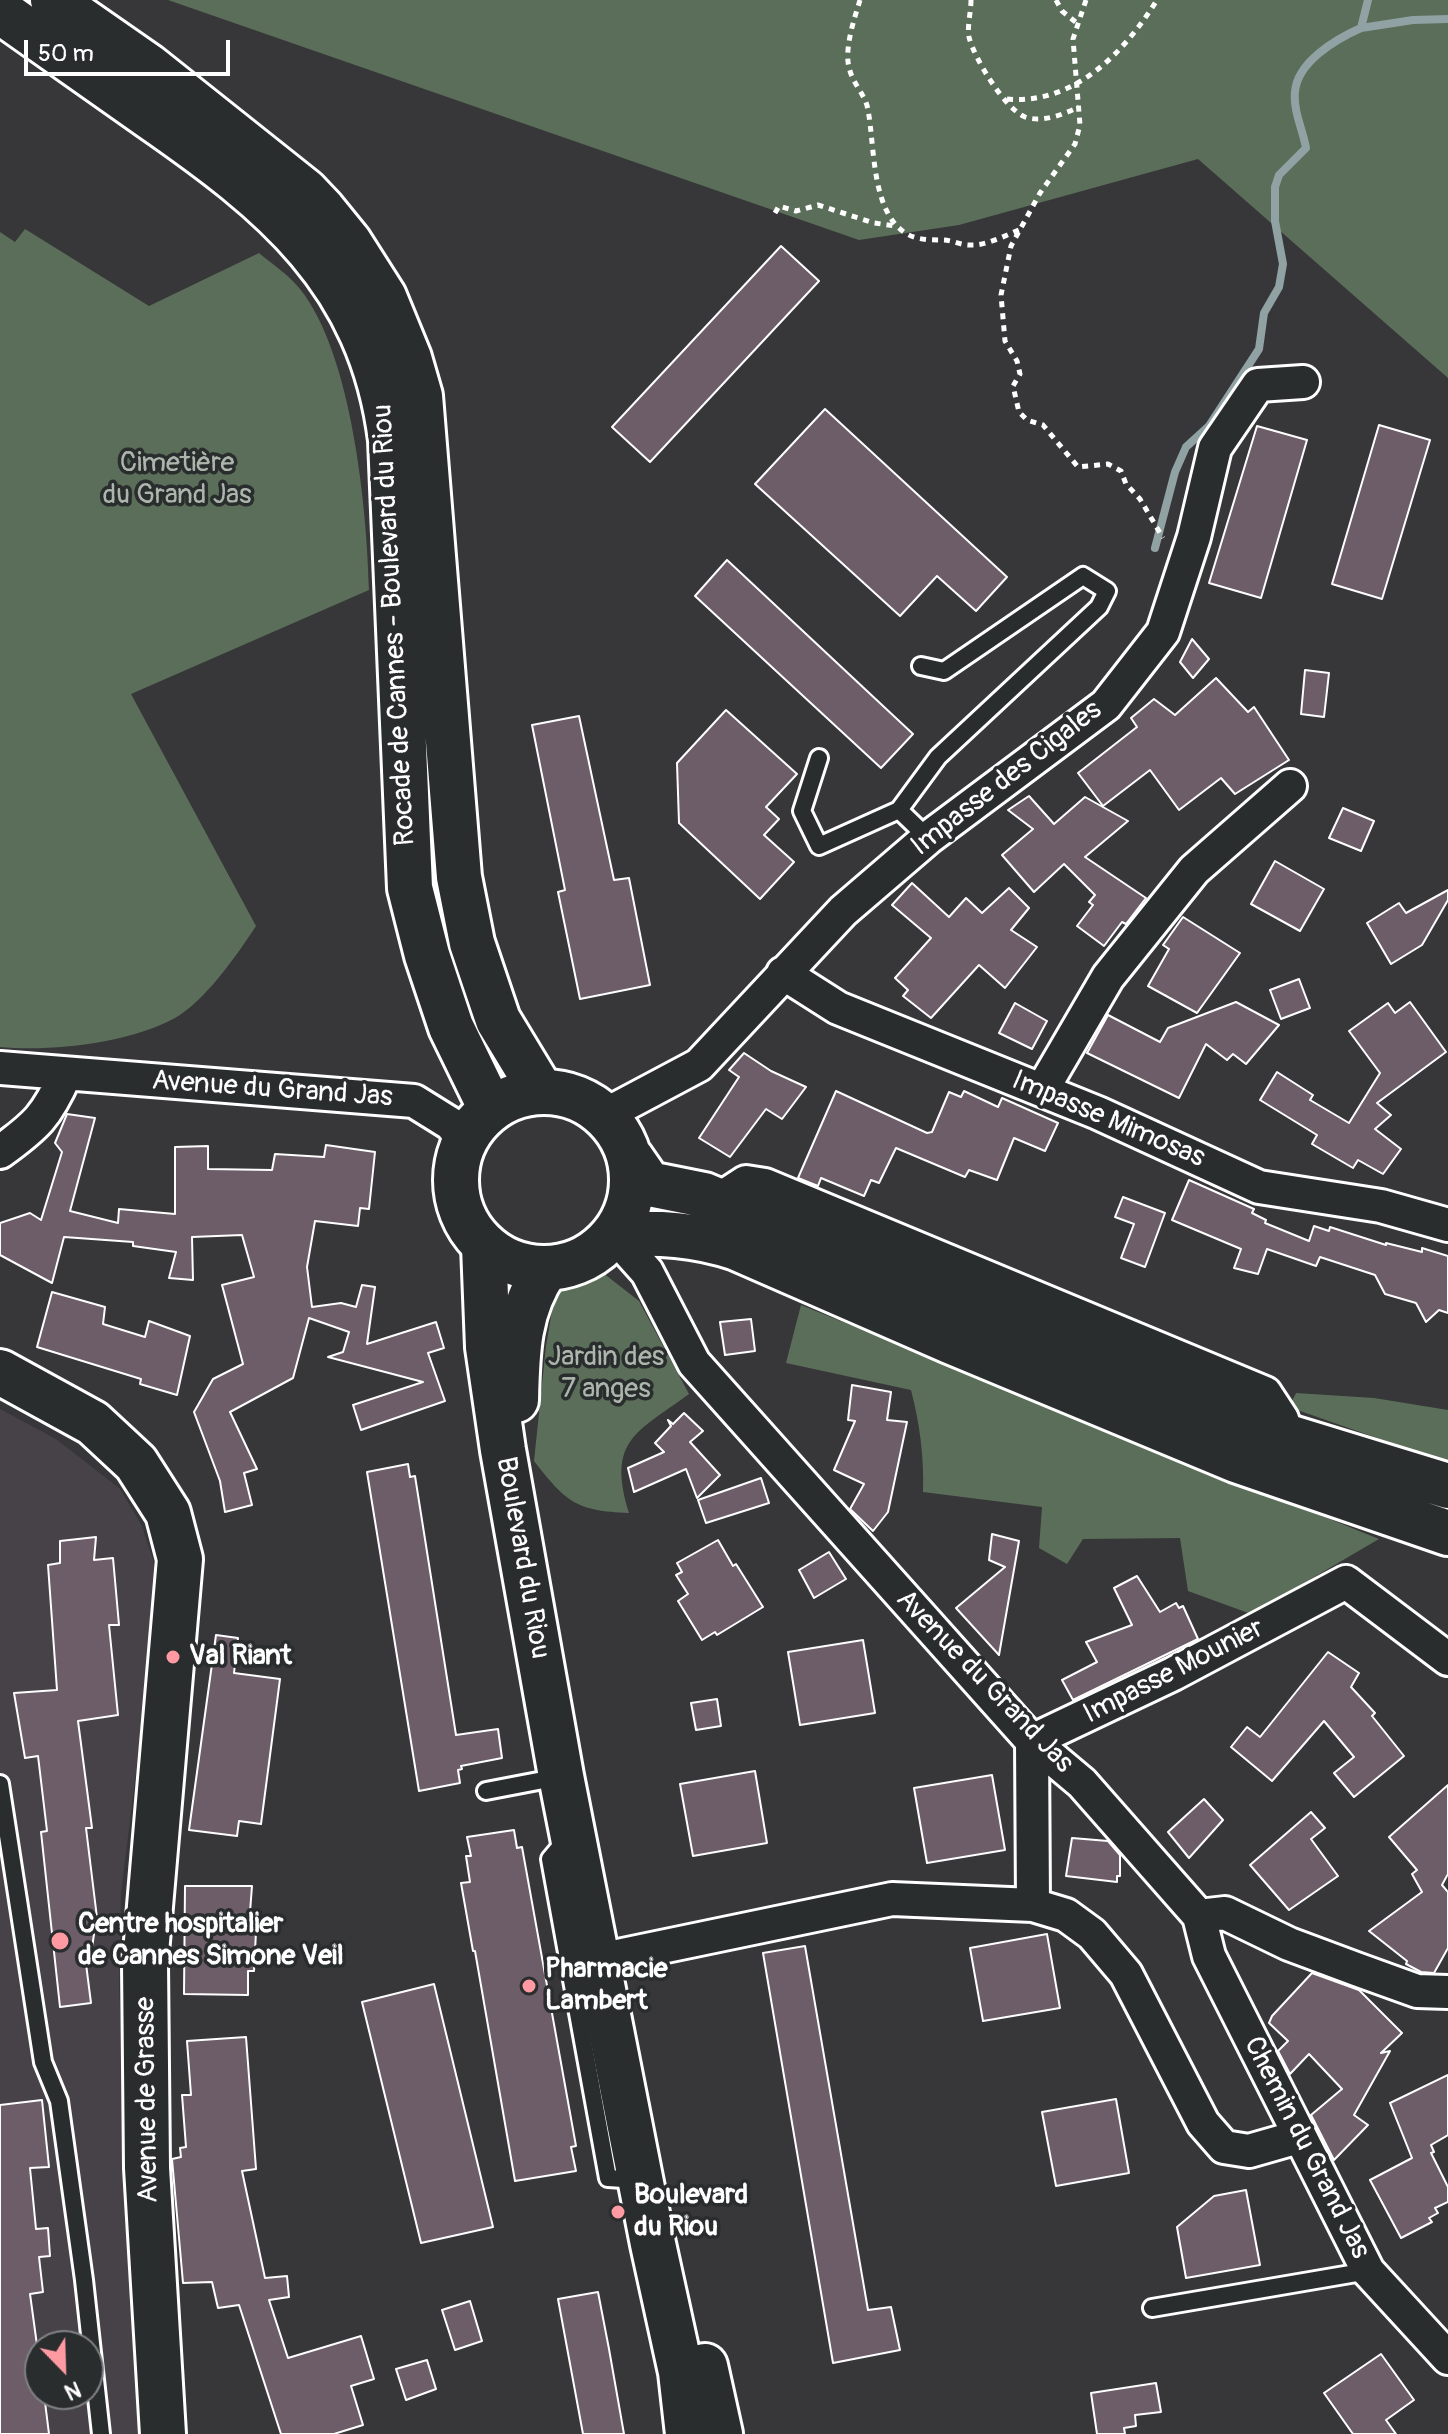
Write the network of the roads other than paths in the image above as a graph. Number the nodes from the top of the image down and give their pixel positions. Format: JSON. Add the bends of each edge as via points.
{"nodes":[{"id":1,"x":53,"y":0,"type":"edge"},
{"id":2,"x":0,"y":11,"type":"edge"},
{"id":3,"x":1303,"y":382,"type":"dead end"},
{"id":4,"x":921,"y":666,"type":"dead end"},
{"id":5,"x":819,"y":758,"type":"dead end"},
{"id":6,"x":1290,"y":786,"type":"dead end"},
{"id":7,"x":899,"y":810,"type":"junction"},
{"id":8,"x":928,"y":838,"type":"junction"},
{"id":9,"x":783,"y":973,"type":"junction"},
{"id":10,"x":0,"y":1068,"type":"edge"},
{"id":11,"x":65,"y":1075,"type":"junction"},
{"id":12,"x":1042,"y":1090,"type":"junction"},
{"id":13,"x":541,"y":1091,"type":"junction"},
{"id":14,"x":605,"y":1115,"type":"junction"},
{"id":15,"x":478,"y":1125,"type":"junction"},
{"id":16,"x":0,"y":1152,"type":"edge"},
{"id":17,"x":631,"y":1158,"type":"junction"},
{"id":18,"x":1448,"y":1225,"type":"edge"},
{"id":19,"x":614,"y":1235,"type":"junction"},
{"id":20,"x":484,"y":1246,"type":"junction"},
{"id":21,"x":546,"y":1269,"type":"junction"},
{"id":22,"x":0,"y":1372,"type":"edge"},
{"id":23,"x":1448,"y":1486,"type":"edge"},
{"id":24,"x":1448,"y":1533,"type":"edge"},
{"id":25,"x":1448,"y":1659,"type":"edge"},
{"id":26,"x":1032,"y":1741,"type":"junction"},
{"id":27,"x":561,"y":1776,"type":"junction"},
{"id":28,"x":0,"y":1784,"type":"edge"},
{"id":29,"x":486,"y":1791,"type":"dead end"},
{"id":30,"x":1033,"y":1905,"type":"junction"},
{"id":31,"x":1199,"y":1916,"type":"junction"},
{"id":32,"x":618,"y":1956,"type":"junction"},
{"id":33,"x":1448,"y":1992,"type":"edge"},
{"id":34,"x":1298,"y":2137,"type":"junction"},
{"id":35,"x":1368,"y":2271,"type":"junction"},
{"id":36,"x":1152,"y":2308,"type":"dead end"},
{"id":37,"x":1448,"y":2358,"type":"edge"},
{"id":38,"x":101,"y":2434,"type":"edge"},
{"id":39,"x":163,"y":2434,"type":"edge"},
{"id":40,"x":688,"y":2434,"type":"edge"},
{"id":41,"x":720,"y":2434,"type":"edge"}],
"edges":[{"from":1,"to":13,"type":"main road","name":"Rocade de Cannes - Boulevard du Riou","via":[[148,66],[305,191],[349,242],[384,297],[420,396],[459,877],[472,943],[498,1020]]},
{"from":2,"to":15,"type":"main road","name":"Rocade de Cannes - Boulevard du Riou","via":[[226,169],[282,219],[318,259],[372,359],[391,440],[410,888]]},
{"from":3,"to":8,"type":"street","name":"Impasse des Cigales","via":[[1258,385],[1215,448],[1163,632],[1106,705]]},
{"from":4,"to":7,"type":"lane","via":[[944,671],[1083,576],[1107,591],[1099,607],[938,757]]},
{"from":5,"to":7,"type":"lane","via":[[802,811],[819,846]]},
{"from":6,"to":12,"type":"street","via":[[1194,870],[1108,977]]},
{"from":7,"to":8,"type":"lane"},
{"from":8,"to":9,"type":"street","name":"Impasse des Cigales","via":[[843,911]]},
{"from":9,"to":12,"type":"street","name":"Impasse Mimosas","via":[[838,1008]]},
{"from":9,"to":14,"type":"street","name":"Impasse des Cigales","via":[[699,1065]]},
{"from":10,"to":11,"type":"street","name":"Avenue du Grand Jas"},
{"from":11,"to":15,"type":"street","name":"Avenue du Grand Jas","via":[[414,1101],[451,1124]]},
{"from":11,"to":16,"type":"street","via":[[52,1105]]},
{"from":12,"to":18,"type":"street","name":"Impasse Mimosas","via":[[1259,1187],[1381,1206]]},
{"from":13,"to":14,"type":"main road","via":[[586,1102]]},
{"from":13,"to":15,"type":"main road","via":[[515,1096]]},
{"from":14,"to":17,"type":"main road"},
{"from":15,"to":20,"type":"main road","via":[[456,1168],[457,1197]]},
{"from":17,"to":19,"type":"main road","via":[[633,1185]]},
{"from":17,"to":23,"type":"main road","via":[[649,1184],[704,1195],[1196,1403]]},
{"from":19,"to":21,"type":"main road","via":[[583,1259]]},
{"from":19,"to":24,"type":"main road","via":[[680,1234],[737,1248],[1236,1460]]},
{"from":19,"to":26,"type":"street","name":"Avenue du Grand Jas","via":[[647,1272],[694,1363]]},
{"from":20,"to":21,"type":"main road","via":[[524,1266]]},
{"from":20,"to":27,"type":"main road","name":"Boulevard du Riou","via":[[488,1347]]},
{"from":21,"to":32,"type":"main road","name":"Boulevard du Riou","via":[[526,1303],[517,1349],[521,1456]]},
{"from":22,"to":39,"type":"main road","name":"Avenue de Grasse","via":[[93,1423],[136,1463],[168,1513],[180,1559],[145,1964],[147,2168]]},
{"from":25,"to":26,"type":"street","name":"Impasse Mounier","via":[[1346,1582]]},
{"from":26,"to":30,"type":"street"},
{"from":26,"to":31,"type":"street","name":"Avenue du Grand Jas","via":[[1082,1783]]},
{"from":27,"to":29,"type":"lane"},
{"from":27,"to":40,"type":"main road","name":"Boulevard du Riou","via":[[681,2372]]},
{"from":28,"to":38,"type":"lane","via":[[43,2062],[59,2101]]},
{"from":30,"to":32,"type":"street","via":[[892,1899]]},
{"from":30,"to":34,"type":"street","via":[[1075,1921],[1126,1974],[1203,2123],[1224,2147],[1249,2151]]},
{"from":31,"to":33,"type":"street","via":[[1225,1913],[1289,1944],[1417,1991]]},
{"from":31,"to":34,"type":"street","name":"Chemin du Grand Jas","via":[[1209,1956]]},
{"from":32,"to":41,"type":"main road","name":"Boulevard du Riou"},
{"from":34,"to":35,"type":"street","name":"Chemin du Grand Jas"},
{"from":35,"to":36,"type":"lane"},
{"from":35,"to":37,"type":"street","name":"Chemin du Grand Jas"}]}
